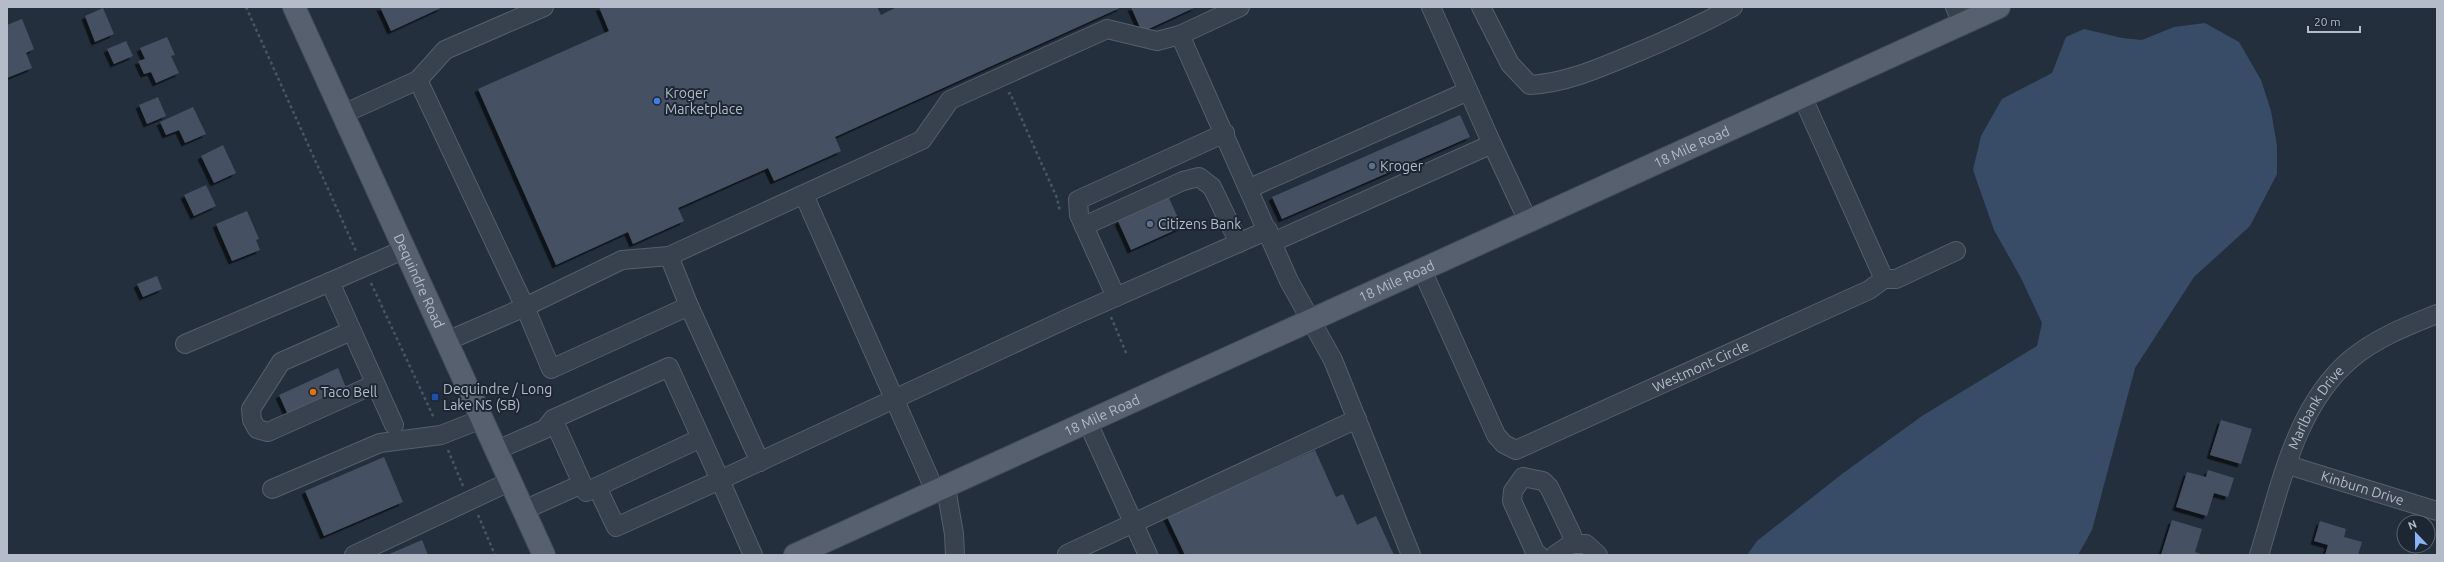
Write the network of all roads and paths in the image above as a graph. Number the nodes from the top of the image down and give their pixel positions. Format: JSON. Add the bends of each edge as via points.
{"nodes":[{"id":1,"x":246,"y":7,"type":"edge"},
{"id":2,"x":294,"y":7,"type":"edge"},
{"id":3,"x":544,"y":7,"type":"edge"},
{"id":4,"x":1240,"y":7,"type":"edge"},
{"id":5,"x":1431,"y":7,"type":"edge"},
{"id":6,"x":1481,"y":7,"type":"edge"},
{"id":7,"x":1733,"y":7,"type":"edge"},
{"id":8,"x":1999,"y":7,"type":"edge"},
{"id":9,"x":1958,"y":15,"type":"edge"},
{"id":10,"x":1180,"y":35,"type":"junction"},
{"id":11,"x":418,"y":80,"type":"junction"},
{"id":12,"x":1468,"y":91,"type":"junction"},
{"id":13,"x":1003,"y":96,"type":"dead end"},
{"id":14,"x":1802,"y":96,"type":"junction"},
{"id":15,"x":343,"y":114,"type":"junction"},
{"id":16,"x":1225,"y":133,"type":"junction"},
{"id":17,"x":1492,"y":144,"type":"junction"},
{"id":18,"x":1250,"y":188,"type":"junction"},
{"id":19,"x":804,"y":195,"type":"junction"},
{"id":20,"x":1062,"y":216,"type":"dead end"},
{"id":21,"x":1528,"y":221,"type":"junction"},
{"id":22,"x":1084,"y":226,"type":"junction"},
{"id":23,"x":1270,"y":236,"type":"junction"},
{"id":24,"x":1239,"y":243,"type":"junction"},
{"id":25,"x":405,"y":249,"type":"junction"},
{"id":26,"x":1956,"y":252,"type":"dead end"},
{"id":27,"x":357,"y":253,"type":"dead end"},
{"id":28,"x":669,"y":256,"type":"junction"},
{"id":29,"x":1422,"y":270,"type":"junction"},
{"id":30,"x":1884,"y":279,"type":"junction"},
{"id":31,"x":330,"y":282,"type":"junction"},
{"id":32,"x":371,"y":282,"type":"dead end"},
{"id":33,"x":1112,"y":304,"type":"junction"},
{"id":34,"x":689,"y":306,"type":"junction"},
{"id":35,"x":524,"y":307,"type":"junction"},
{"id":36,"x":2437,"y":314,"type":"edge"},
{"id":37,"x":1310,"y":321,"type":"junction"},
{"id":38,"x":351,"y":331,"type":"junction"},
{"id":39,"x":447,"y":341,"type":"junction"},
{"id":40,"x":185,"y":344,"type":"dead end"},
{"id":41,"x":1127,"y":355,"type":"dead end"},
{"id":42,"x":375,"y":384,"type":"junction"},
{"id":43,"x":894,"y":400,"type":"junction"},
{"id":44,"x":482,"y":419,"type":"junction"},
{"id":45,"x":553,"y":419,"type":"junction"},
{"id":46,"x":1357,"y":419,"type":"junction"},
{"id":47,"x":434,"y":420,"type":"dead end"},
{"id":48,"x":1088,"y":423,"type":"junction"},
{"id":49,"x":394,"y":425,"type":"dead end"},
{"id":50,"x":702,"y":438,"type":"junction"},
{"id":51,"x":445,"y":444,"type":"dead end"},
{"id":52,"x":497,"y":450,"type":"junction"},
{"id":53,"x":1516,"y":450,"type":"junction"},
{"id":54,"x":760,"y":462,"type":"junction"},
{"id":55,"x":2288,"y":464,"type":"junction"},
{"id":56,"x":1522,"y":477,"type":"junction"},
{"id":57,"x":720,"y":480,"type":"junction"},
{"id":58,"x":511,"y":481,"type":"junction"},
{"id":59,"x":590,"y":485,"type":"junction"},
{"id":60,"x":272,"y":489,"type":"dead end"},
{"id":61,"x":465,"y":489,"type":"dead end"},
{"id":62,"x":941,"y":490,"type":"junction"},
{"id":63,"x":476,"y":510,"type":"dead end"},
{"id":64,"x":524,"y":510,"type":"junction"},
{"id":65,"x":2437,"y":511,"type":"edge"},
{"id":66,"x":1134,"y":523,"type":"junction"},
{"id":67,"x":1571,"y":544,"type":"junction"},
{"id":68,"x":1066,"y":554,"type":"edge"},
{"id":69,"x":354,"y":555,"type":"edge"},
{"id":70,"x":495,"y":555,"type":"edge"},
{"id":71,"x":544,"y":555,"type":"edge"},
{"id":72,"x":753,"y":555,"type":"edge"},
{"id":73,"x":796,"y":555,"type":"edge"},
{"id":74,"x":955,"y":555,"type":"edge"},
{"id":75,"x":1148,"y":555,"type":"edge"},
{"id":76,"x":1410,"y":555,"type":"edge"},
{"id":77,"x":1536,"y":555,"type":"edge"},
{"id":78,"x":1555,"y":555,"type":"edge"},
{"id":79,"x":1598,"y":555,"type":"edge"},
{"id":80,"x":2259,"y":555,"type":"edge"}],
"edges":[{"from":1,"to":27,"type":"path"},
{"from":2,"to":15,"type":"main road","name":"Dequindre Road"},
{"from":3,"to":11,"type":"street","via":[[445,50]]},
{"from":4,"to":10,"type":"street"},
{"from":5,"to":12,"type":"street"},
{"from":6,"to":7,"type":"street","via":[[1510,64],[1530,85],[1549,84],[1588,73],[1685,34]]},
{"from":8,"to":9,"type":"main road","name":"18 Mile Road"},
{"from":9,"to":14,"type":"main road","name":"18 Mile Road"},
{"from":10,"to":16,"type":"street"},
{"from":10,"to":19,"type":"street","via":[[1157,41],[1107,29],[950,100],[922,140]]},
{"from":11,"to":15,"type":"street"},
{"from":11,"to":35,"type":"street"},
{"from":12,"to":17,"type":"street"},
{"from":12,"to":18,"type":"street"},
{"from":13,"to":20,"type":"path","via":[[1010,93],[1057,198]]},
{"from":14,"to":21,"type":"main road","name":"18 Mile Road"},
{"from":14,"to":30,"type":"street"},
{"from":15,"to":25,"type":"main road","name":"Dequindre Road"},
{"from":16,"to":18,"type":"street"},
{"from":16,"to":22,"type":"street","via":[[1078,200],[1079,215]]},
{"from":17,"to":21,"type":"street"},
{"from":17,"to":23,"type":"street"},
{"from":18,"to":23,"type":"street"},
{"from":19,"to":28,"type":"street"},
{"from":19,"to":43,"type":"street"},
{"from":21,"to":29,"type":"main road","name":"18 Mile Road"},
{"from":22,"to":24,"type":"street","via":[[1183,181],[1199,177],[1212,187]]},
{"from":22,"to":33,"type":"street"},
{"from":23,"to":24,"type":"street"},
{"from":23,"to":37,"type":"street"},
{"from":24,"to":33,"type":"street"},
{"from":25,"to":31,"type":"street"},
{"from":25,"to":39,"type":"main road","name":"Dequindre Road"},
{"from":26,"to":30,"type":"street","name":"Westmont Circle","via":[[1896,279]]},
{"from":28,"to":34,"type":"street"},
{"from":28,"to":35,"type":"street","via":[[622,260]]},
{"from":29,"to":37,"type":"main road","name":"18 Mile Road"},
{"from":29,"to":53,"type":"street","via":[[1496,435],[1504,444]]},
{"from":30,"to":53,"type":"street","name":"Westmont Circle","via":[[1869,290]]},
{"from":31,"to":38,"type":"street"},
{"from":31,"to":40,"type":"street"},
{"from":32,"to":47,"type":"path"},
{"from":33,"to":41,"type":"path"},
{"from":33,"to":43,"type":"street"},
{"from":34,"to":35,"type":"street","via":[[551,369]]},
{"from":34,"to":54,"type":"street"},
{"from":35,"to":39,"type":"street"},
{"from":36,"to":55,"type":"street","name":"Marlbank Drive","via":[[2373,343],[2350,359],[2329,380],[2308,413]]},
{"from":37,"to":46,"type":"street","via":[[1332,360]]},
{"from":37,"to":48,"type":"main road","name":"18 Mile Road"},
{"from":38,"to":42,"type":"street"},
{"from":38,"to":42,"type":"street","via":[[281,362],[251,409],[252,420],[257,429],[268,432]]},
{"from":39,"to":44,"type":"main road","name":"Dequindre Road"},
{"from":42,"to":49,"type":"street"},
{"from":43,"to":54,"type":"street"},
{"from":43,"to":62,"type":"street"},
{"from":44,"to":52,"type":"main road","name":"Dequindre Road"},
{"from":44,"to":60,"type":"street","via":[[441,435],[380,443]]},
{"from":45,"to":50,"type":"street","via":[[669,367]]},
{"from":45,"to":52,"type":"street","via":[[545,429]]},
{"from":45,"to":59,"type":"street"},
{"from":46,"to":66,"type":"street"},
{"from":46,"to":76,"type":"street"},
{"from":48,"to":62,"type":"main road","name":"18 Mile Road"},
{"from":48,"to":66,"type":"street"},
{"from":50,"to":57,"type":"street"},
{"from":50,"to":59,"type":"street"},
{"from":51,"to":61,"type":"path"},
{"from":52,"to":58,"type":"main road","name":"Dequindre Road"},
{"from":53,"to":56,"type":"street"},
{"from":54,"to":57,"type":"street"},
{"from":55,"to":65,"type":"street","name":"Kinburn Drive"},
{"from":55,"to":80,"type":"street","name":"Marlbank Drive"},
{"from":56,"to":67,"type":"street","via":[[1543,482],[1550,487],[1572,535]]},
{"from":56,"to":77,"type":"street","via":[[1513,491],[1512,501]]},
{"from":57,"to":59,"type":"street","via":[[616,527]]},
{"from":57,"to":72,"type":"street"},
{"from":58,"to":64,"type":"main road","name":"Dequindre Road"},
{"from":58,"to":69,"type":"street"},
{"from":59,"to":64,"type":"street"},
{"from":62,"to":73,"type":"main road","name":"18 Mile Road"},
{"from":62,"to":74,"type":"street","via":[[954,534]]},
{"from":63,"to":70,"type":"path"},
{"from":64,"to":71,"type":"main road","name":"Dequindre Road"},
{"from":66,"to":68,"type":"street"},
{"from":66,"to":75,"type":"street"},
{"from":67,"to":78,"type":"street"},
{"from":67,"to":79,"type":"street","via":[[1586,544]]}]}
